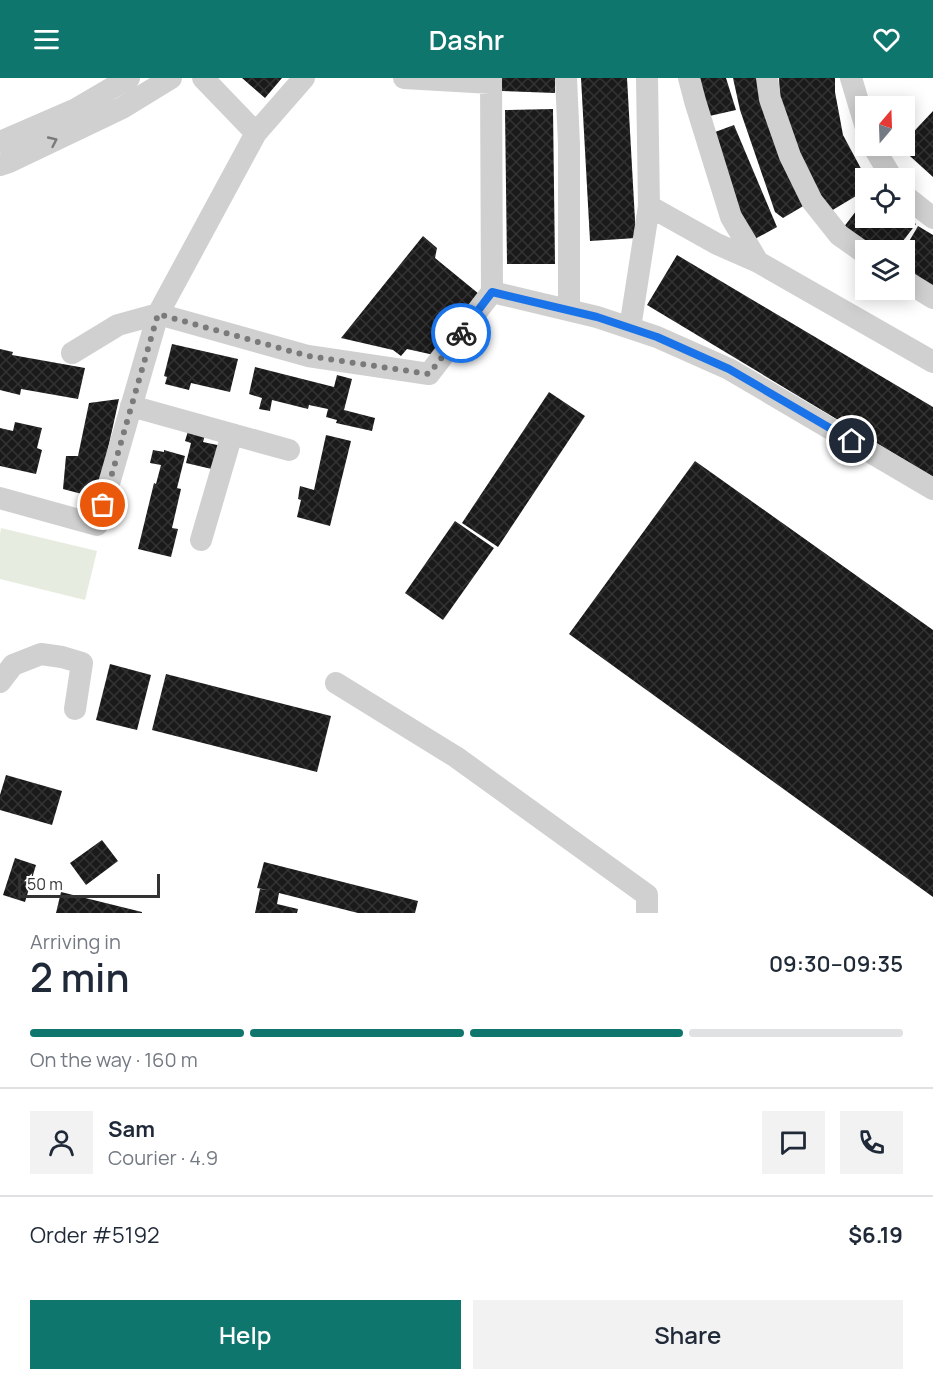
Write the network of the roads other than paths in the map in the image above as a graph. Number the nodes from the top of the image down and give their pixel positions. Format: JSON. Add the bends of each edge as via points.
{"nodes":[{"id":1,"x":129,"y":78,"type":"edge"},
{"id":2,"x":171,"y":78,"type":"edge"},
{"id":3,"x":203,"y":78,"type":"edge"},
{"id":4,"x":304,"y":78,"type":"edge"},
{"id":5,"x":404,"y":78,"type":"edge"},
{"id":6,"x":566,"y":78,"type":"edge"},
{"id":7,"x":647,"y":78,"type":"edge"},
{"id":8,"x":689,"y":78,"type":"edge"},
{"id":9,"x":767,"y":78,"type":"edge"},
{"id":10,"x":851,"y":78,"type":"edge"},
{"id":11,"x":491,"y":80,"type":"edge"},
{"id":12,"x":856,"y":96,"type":"edge"},
{"id":13,"x":256,"y":133,"type":"junction"},
{"id":14,"x":0,"y":142,"type":"edge"},
{"id":15,"x":0,"y":165,"type":"edge"},
{"id":16,"x":915,"y":204,"type":"edge"},
{"id":17,"x":649,"y":206,"type":"junction"},
{"id":18,"x":933,"y":218,"type":"edge"},
{"id":19,"x":855,"y":246,"type":"edge"},
{"id":20,"x":758,"y":262,"type":"junction"},
{"id":21,"x":915,"y":287,"type":"edge"},
{"id":22,"x":492,"y":292,"type":"junction"},
{"id":23,"x":933,"y":298,"type":"edge"},
{"id":24,"x":569,"y":310,"type":"junction"},
{"id":25,"x":158,"y":314,"type":"junction"},
{"id":26,"x":630,"y":328,"type":"junction"},
{"id":27,"x":72,"y":353,"type":"dead end"},
{"id":28,"x":933,"y":362,"type":"edge"},
{"id":29,"x":131,"y":406,"type":"junction"},
{"id":30,"x":232,"y":434,"type":"junction"},
{"id":31,"x":289,"y":450,"type":"dead end"},
{"id":32,"x":933,"y":489,"type":"edge"},
{"id":33,"x":0,"y":498,"type":"edge"},
{"id":34,"x":201,"y":540,"type":"dead end"},
{"id":35,"x":0,"y":682,"type":"edge"},
{"id":36,"x":336,"y":683,"type":"dead end"},
{"id":37,"x":75,"y":709,"type":"dead end"},
{"id":38,"x":647,"y":913,"type":"edge"}],
"edges":[{"from":1,"to":14,"type":"street","via":[[76,109]]},
{"from":15,"to":2,"type":"street","one_way":true,"via":[[122,108]]},
{"from":3,"to":13,"type":"street"},
{"from":4,"to":13,"type":"street"},
{"from":5,"to":11,"type":"street"},
{"from":6,"to":24,"type":"street"},
{"from":7,"to":17,"type":"street"},
{"from":8,"to":20,"type":"street","via":[[731,217]]},
{"from":9,"to":19,"type":"street","via":[[770,99],[790,156],[812,201],[839,235]]},
{"from":10,"to":12,"type":"street"},
{"from":11,"to":22,"type":"street"},
{"from":13,"to":25,"type":"street"},
{"from":16,"to":18,"type":"street"},
{"from":17,"to":20,"type":"street"},
{"from":17,"to":26,"type":"street"},
{"from":20,"to":28,"type":"street"},
{"from":21,"to":23,"type":"street"},
{"from":22,"to":24,"type":"street"},
{"from":22,"to":25,"type":"street","via":[[429,374],[308,356]]},
{"from":24,"to":26,"type":"street"},
{"from":25,"to":27,"type":"street","via":[[118,325]]},
{"from":25,"to":29,"type":"street"},
{"from":26,"to":32,"type":"street","via":[[729,369]]},
{"from":29,"to":30,"type":"street"},
{"from":29,"to":33,"type":"street","via":[[97,525]]},
{"from":30,"to":31,"type":"street"},
{"from":30,"to":34,"type":"street"},
{"from":35,"to":37,"type":"street","via":[[13,665],[41,654],[82,663]]},
{"from":36,"to":38,"type":"street","via":[[456,757],[647,895]]}]}
